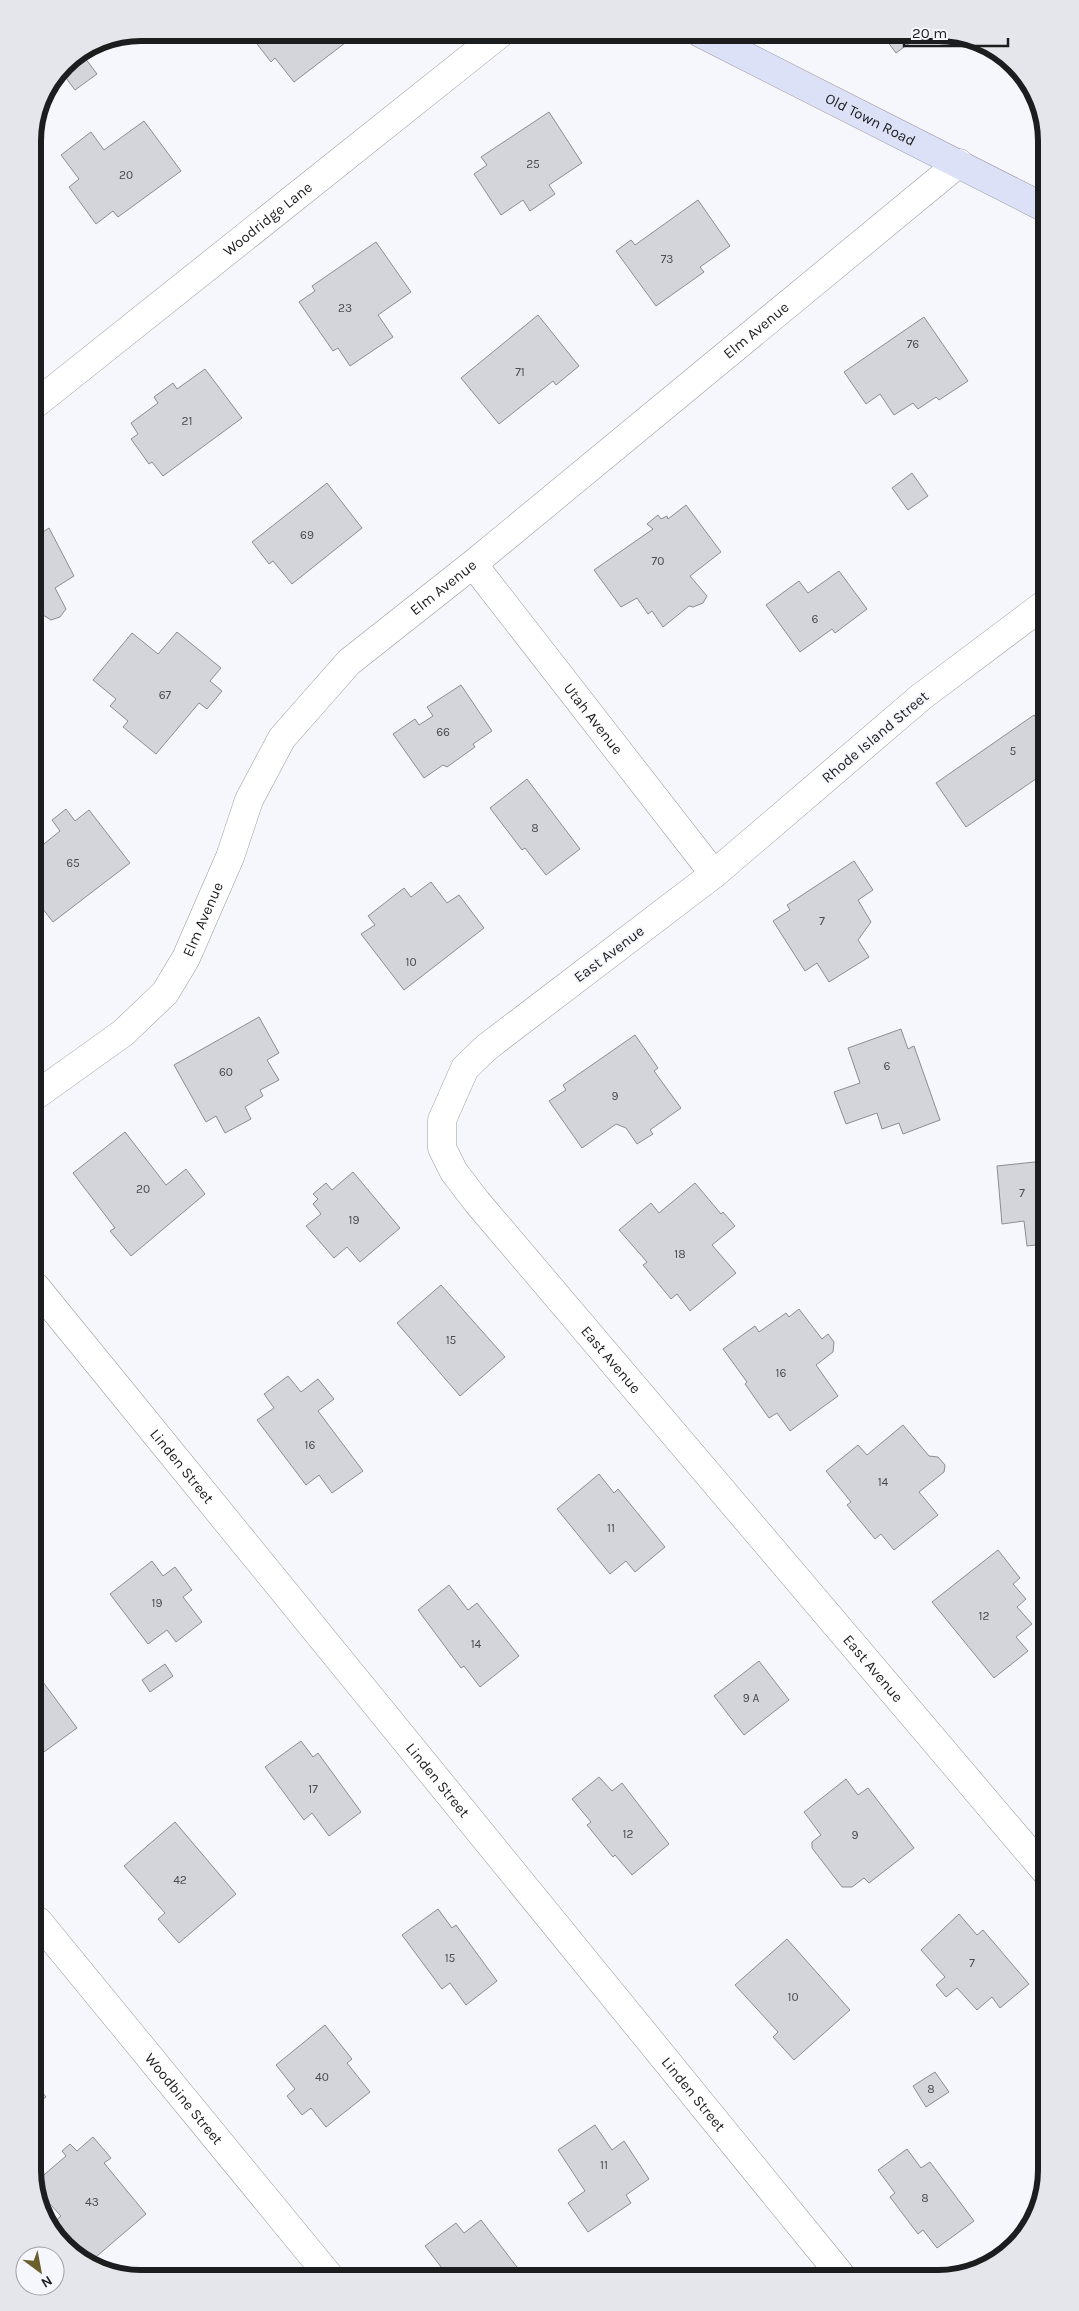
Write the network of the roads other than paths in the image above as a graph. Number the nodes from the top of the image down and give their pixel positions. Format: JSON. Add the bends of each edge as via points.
{"nodes":[{"id":1,"x":490,"y":41,"type":"edge"},
{"id":2,"x":716,"y":41,"type":"edge"},
{"id":3,"x":959,"y":163,"type":"junction"},
{"id":4,"x":1038,"y":204,"type":"edge"},
{"id":5,"x":41,"y":400,"type":"edge"},
{"id":6,"x":473,"y":564,"type":"junction"},
{"id":7,"x":1038,"y":609,"type":"edge"},
{"id":8,"x":714,"y":874,"type":"junction"},
{"id":9,"x":41,"y":1092,"type":"edge"},
{"id":10,"x":41,"y":1293,"type":"edge"},
{"id":11,"x":1038,"y":1863,"type":"edge"},
{"id":12,"x":41,"y":1925,"type":"edge"},
{"id":13,"x":324,"y":2270,"type":"edge"},
{"id":14,"x":837,"y":2270,"type":"edge"}],
"edges":[{"from":1,"to":5,"type":"street","name":"Woodridge Lane"},
{"from":2,"to":3,"type":"main road","name":"Old Town Road"},
{"from":3,"to":4,"type":"main road","name":"Old Town Road"},
{"from":3,"to":6,"type":"street","name":"Elm Avenue"},
{"from":6,"to":8,"type":"street","name":"Utah Avenue"},
{"from":6,"to":9,"type":"street","name":"Elm Avenue","via":[[349,662],[282,738],[249,800],[230,857],[186,958],[165,993],[123,1033]]},
{"from":7,"to":8,"type":"street","name":"Rhode Island Street","via":[[921,698]]},
{"from":8,"to":11,"type":"street","name":"East Avenue","via":[[464,1068],[442,1120],[442,1148],[454,1172],[477,1202]]},
{"from":10,"to":14,"type":"street","name":"Linden Street"},
{"from":12,"to":13,"type":"street","name":"Woodbine Street"}]}
